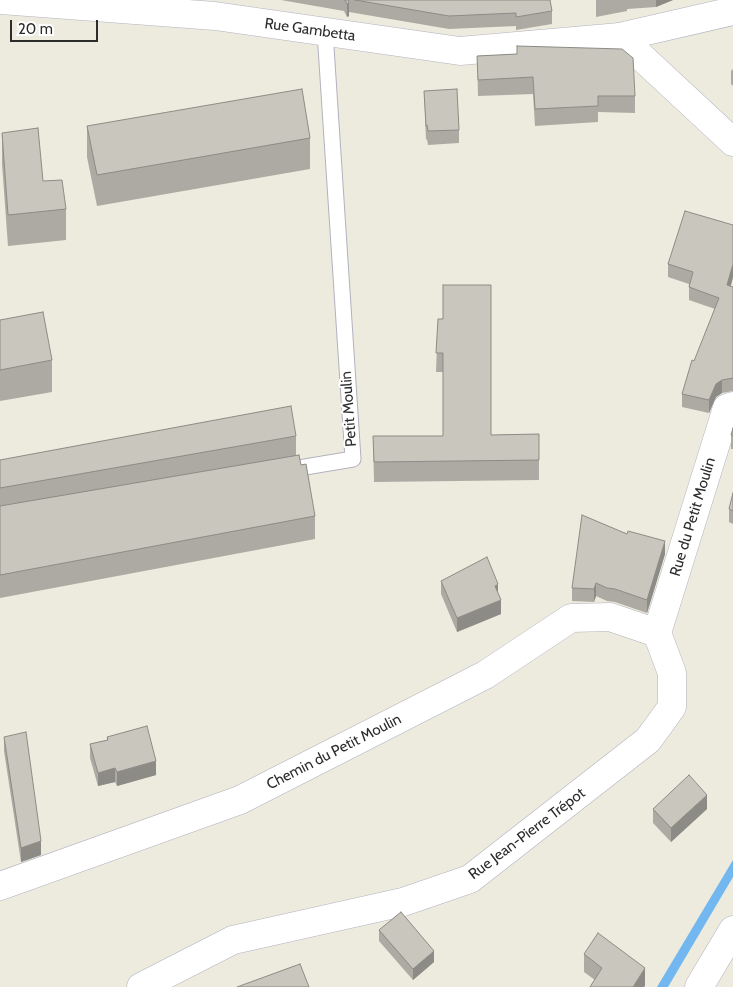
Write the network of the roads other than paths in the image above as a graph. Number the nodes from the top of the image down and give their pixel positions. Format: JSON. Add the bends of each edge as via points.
{"nodes":[{"id":1,"x":0,"y":0,"type":"edge"},
{"id":2,"x":213,"y":8,"type":"edge"},
{"id":3,"x":733,"y":11,"type":"edge"},
{"id":4,"x":325,"y":32,"type":"junction"},
{"id":5,"x":620,"y":37,"type":"junction"},
{"id":6,"x":733,"y":142,"type":"edge"},
{"id":7,"x":733,"y":406,"type":"edge"},
{"id":8,"x":274,"y":472,"type":"edge"},
{"id":9,"x":657,"y":633,"type":"junction"},
{"id":10,"x":0,"y":886,"type":"edge"},
{"id":11,"x":733,"y":930,"type":"edge"},
{"id":12,"x":141,"y":987,"type":"edge"},
{"id":13,"x":699,"y":987,"type":"edge"}],
"edges":[{"from":1,"to":2,"type":"street","name":"Rue Gambetta"},
{"from":2,"to":4,"type":"street","name":"Rue Gambetta"},
{"from":3,"to":5,"type":"street","name":"Rue Gambetta"},
{"from":4,"to":5,"type":"street","name":"Rue Gambetta","via":[[460,51]]},
{"from":4,"to":8,"type":"lane","name":"Petit Moulin","via":[[353,459]]},
{"from":5,"to":6,"type":"street"},
{"from":7,"to":9,"type":"street","name":"Rue du Petit Moulin","via":[[727,408]]},
{"from":9,"to":10,"type":"street","name":"Chemin du Petit Moulin","via":[[610,617],[571,618],[485,674],[240,800]]},
{"from":9,"to":12,"type":"street","name":"Rue Jean-Pierre Trépot","via":[[672,673],[672,707],[648,740],[470,879],[403,902],[233,940]]},
{"from":11,"to":13,"type":"street"}]}
